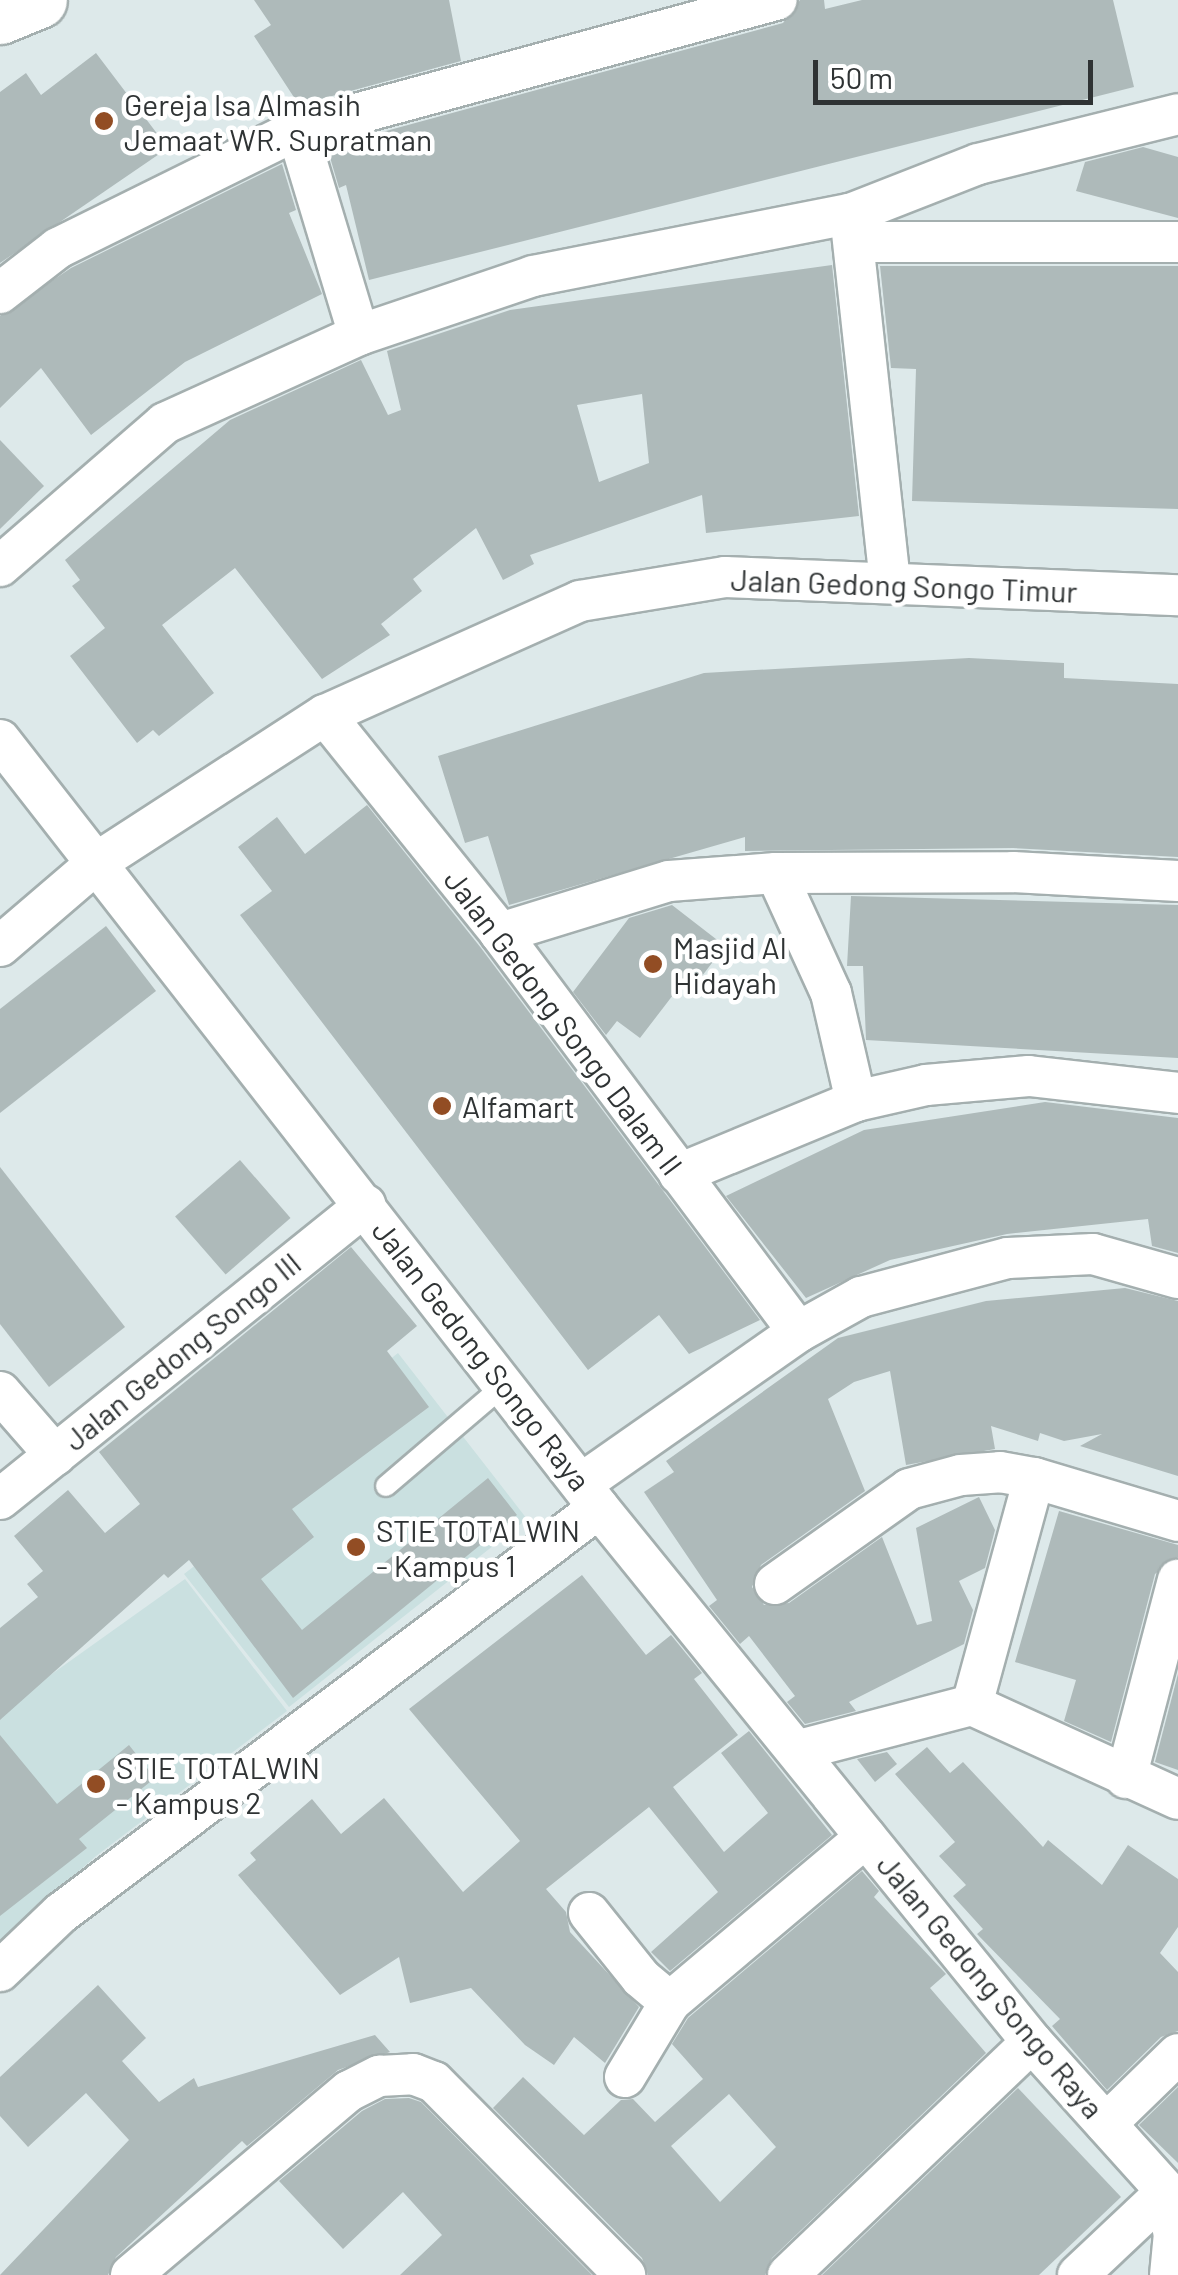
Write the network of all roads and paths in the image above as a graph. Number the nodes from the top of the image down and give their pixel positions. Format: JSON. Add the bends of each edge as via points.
{"nodes":[{"id":1,"x":39,"y":0,"type":"edge"},
{"id":2,"x":777,"y":0,"type":"edge"},
{"id":3,"x":0,"y":16,"type":"edge"},
{"id":4,"x":1178,"y":114,"type":"edge"},
{"id":5,"x":297,"y":130,"type":"junction"},
{"id":6,"x":852,"y":228,"type":"junction"},
{"id":7,"x":1178,"y":242,"type":"edge"},
{"id":8,"x":0,"y":293,"type":"edge"},
{"id":9,"x":359,"y":335,"type":"junction"},
{"id":10,"x":0,"y":566,"type":"edge"},
{"id":11,"x":890,"y":582,"type":"junction"},
{"id":12,"x":1178,"y":595,"type":"edge"},
{"id":13,"x":326,"y":715,"type":"junction"},
{"id":14,"x":0,"y":740,"type":"edge"},
{"id":15,"x":100,"y":861,"type":"junction"},
{"id":16,"x":776,"y":873,"type":"junction"},
{"id":17,"x":1178,"y":881,"type":"edge"},
{"id":18,"x":500,"y":933,"type":"junction"},
{"id":19,"x":0,"y":946,"type":"edge"},
{"id":20,"x":1178,"y":1093,"type":"edge"},
{"id":21,"x":856,"y":1101,"type":"junction"},
{"id":22,"x":679,"y":1174,"type":"junction"},
{"id":23,"x":366,"y":1205,"type":"junction"},
{"id":24,"x":1178,"y":1278,"type":"edge"},
{"id":25,"x":798,"y":1332,"type":"junction"},
{"id":26,"x":502,"y":1387,"type":"junction"},
{"id":27,"x":0,"y":1392,"type":"edge"},
{"id":28,"x":55,"y":1455,"type":"junction"},
{"id":29,"x":1034,"y":1478,"type":"junction"},
{"id":30,"x":386,"y":1486,"type":"dead end"},
{"id":31,"x":590,"y":1496,"type":"junction"},
{"id":32,"x":0,"y":1500,"type":"edge"},
{"id":33,"x":1178,"y":1522,"type":"edge"},
{"id":34,"x":1178,"y":1580,"type":"edge"},
{"id":35,"x":775,"y":1584,"type":"dead end"},
{"id":36,"x":972,"y":1705,"type":"junction"},
{"id":37,"x":799,"y":1750,"type":"junction"},
{"id":38,"x":1126,"y":1778,"type":"junction"},
{"id":39,"x":1178,"y":1800,"type":"edge"},
{"id":40,"x":866,"y":1837,"type":"junction"},
{"id":41,"x":589,"y":1913,"type":"dead end"},
{"id":42,"x":0,"y":1971,"type":"edge"},
{"id":43,"x":670,"y":2002,"type":"junction"},
{"id":44,"x":1032,"y":2042,"type":"junction"},
{"id":45,"x":1178,"y":2054,"type":"edge"},
{"id":46,"x":625,"y":2077,"type":"dead end"},
{"id":47,"x":1106,"y":2124,"type":"junction"},
{"id":48,"x":1171,"y":2200,"type":"edge"},
{"id":49,"x":131,"y":2275,"type":"edge"},
{"id":50,"x":625,"y":2275,"type":"edge"},
{"id":51,"x":788,"y":2275,"type":"edge"},
{"id":52,"x":1078,"y":2275,"type":"edge"},
{"id":53,"x":1170,"y":2275,"type":"edge"}],
"edges":[{"from":1,"to":3,"type":"main road"},
{"from":2,"to":5,"type":"street"},
{"from":4,"to":6,"type":"street","via":[[978,164]]},
{"from":5,"to":8,"type":"street","via":[[58,248]]},
{"from":5,"to":9,"type":"street"},
{"from":6,"to":7,"type":"street"},
{"from":6,"to":9,"type":"street","via":[[533,276]]},
{"from":6,"to":11,"type":"street"},
{"from":9,"to":10,"type":"street","via":[[164,423]]},
{"from":11,"to":12,"type":"street","name":"Jalan Gedong Songo Timur"},
{"from":11,"to":13,"type":"street","name":"Jalan Gedong Songo Timur","via":[[725,577],[580,601]]},
{"from":13,"to":15,"type":"street","name":"Jalan Gedong Songo Timur"},
{"from":13,"to":18,"type":"street","name":"Jalan Gedong Songo Dalam II"},
{"from":14,"to":15,"type":"street","name":"Jalan Gedong Songo Raya"},
{"from":15,"to":19,"type":"street","name":"Jalan Gedong Songo Timur"},
{"from":15,"to":23,"type":"street","name":"Jalan Gedong Songo Raya"},
{"from":16,"to":17,"type":"street","via":[[994,871]]},
{"from":16,"to":18,"type":"street","via":[[669,881]]},
{"from":16,"to":21,"type":"street","via":[[831,992]]},
{"from":18,"to":22,"type":"street","name":"Jalan Gedong Songo Dalam II"},
{"from":20,"to":21,"type":"street","via":[[1029,1076],[926,1085]]},
{"from":21,"to":22,"type":"street"},
{"from":22,"to":25,"type":"street","name":"Jalan Gedong Songo Dalam II"},
{"from":23,"to":26,"type":"street","name":"Jalan Gedong Songo Raya"},
{"from":23,"to":28,"type":"street","name":"Jalan Gedong Songo III"},
{"from":24,"to":25,"type":"street","via":[[1093,1254],[1008,1258],[861,1297]]},
{"from":25,"to":31,"type":"street"},
{"from":26,"to":30,"type":"lane"},
{"from":26,"to":31,"type":"street","name":"Jalan Gedong Songo Raya"},
{"from":27,"to":28,"type":"street"},
{"from":28,"to":32,"type":"street","name":"Jalan Gedong Songo III"},
{"from":29,"to":33,"type":"street"},
{"from":29,"to":35,"type":"street","via":[[1000,1472],[909,1489]]},
{"from":29,"to":36,"type":"street"},
{"from":31,"to":37,"type":"street","name":"Jalan Gedong Songo Raya"},
{"from":31,"to":42,"type":"street","via":[[61,1913]]},
{"from":34,"to":38,"type":"street"},
{"from":36,"to":37,"type":"street"},
{"from":36,"to":38,"type":"street"},
{"from":37,"to":40,"type":"street","name":"Jalan Gedong Songo Raya"},
{"from":38,"to":39,"type":"street"},
{"from":40,"to":43,"type":"street"},
{"from":40,"to":44,"type":"street","name":"Jalan Gedong Songo Raya"},
{"from":41,"to":43,"type":"street","via":[[641,1978]]},
{"from":43,"to":46,"type":"street"},
{"from":44,"to":47,"type":"street","name":"Jalan Gedong Songo Raya"},
{"from":44,"to":51,"type":"street"},
{"from":45,"to":47,"type":"street"},
{"from":47,"to":48,"type":"street","name":"Jalan Gedong Songo Raya"},
{"from":48,"to":52,"type":"street"},
{"from":48,"to":53,"type":"street"},
{"from":49,"to":50,"type":"street","via":[[349,2090],[379,2076],[412,2074],[434,2082]]}]}
